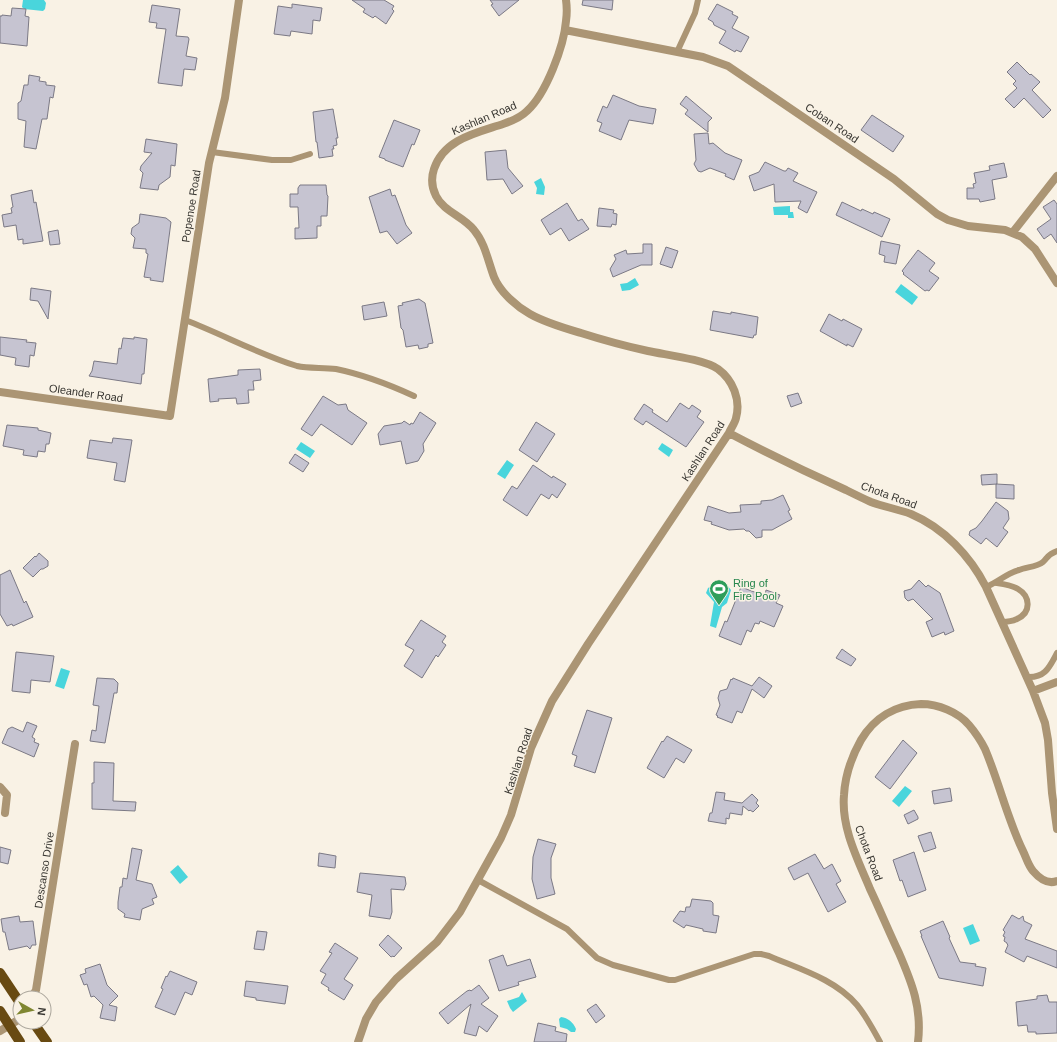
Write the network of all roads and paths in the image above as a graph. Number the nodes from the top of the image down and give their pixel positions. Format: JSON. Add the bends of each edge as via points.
{"nodes":[{"id":1,"x":239,"y":0,"type":"edge"},
{"id":2,"x":566,"y":0,"type":"edge"},
{"id":3,"x":698,"y":0,"type":"edge"},
{"id":4,"x":565,"y":30,"type":"junction"},
{"id":5,"x":677,"y":52,"type":"junction"},
{"id":6,"x":212,"y":152,"type":"junction"},
{"id":7,"x":310,"y":154,"type":"dead end"},
{"id":8,"x":1057,"y":176,"type":"edge"},
{"id":9,"x":1013,"y":232,"type":"junction"},
{"id":10,"x":1057,"y":283,"type":"edge"},
{"id":11,"x":184,"y":320,"type":"junction"},
{"id":12,"x":0,"y":392,"type":"edge"},
{"id":13,"x":414,"y":396,"type":"dead end"},
{"id":14,"x":170,"y":416,"type":"joint"},
{"id":15,"x":728,"y":433,"type":"junction"},
{"id":16,"x":1057,"y":551,"type":"edge"},
{"id":17,"x":996,"y":583,"type":"junction"},
{"id":18,"x":986,"y":587,"type":"junction"},
{"id":19,"x":1002,"y":622,"type":"junction"},
{"id":20,"x":1057,"y":653,"type":"edge"},
{"id":21,"x":1027,"y":677,"type":"junction"},
{"id":22,"x":1057,"y":682,"type":"edge"},
{"id":23,"x":1033,"y":691,"type":"junction"},
{"id":24,"x":75,"y":744,"type":"dead end"},
{"id":25,"x":0,"y":787,"type":"edge"},
{"id":26,"x":5,"y":813,"type":"dead end"},
{"id":27,"x":1057,"y":829,"type":"edge"},
{"id":28,"x":478,"y":880,"type":"junction"},
{"id":29,"x":1057,"y":881,"type":"edge"},
{"id":30,"x":0,"y":973,"type":"edge"},
{"id":31,"x":12,"y":990,"type":"edge"},
{"id":32,"x":36,"y":990,"type":"edge"},
{"id":33,"x":0,"y":1011,"type":"edge"},
{"id":34,"x":4,"y":1028,"type":"edge"},
{"id":35,"x":39,"y":1030,"type":"edge"},
{"id":36,"x":20,"y":1042,"type":"edge"},
{"id":37,"x":47,"y":1042,"type":"edge"},
{"id":38,"x":358,"y":1042,"type":"edge"},
{"id":39,"x":880,"y":1042,"type":"edge"},
{"id":40,"x":918,"y":1042,"type":"edge"}],
"edges":[{"from":1,"to":6,"type":"street","name":"Popenoe Road","via":[[225,98]]},
{"from":2,"to":4,"type":"street","name":"Kashlan Road"},
{"from":3,"to":5,"type":"lane","via":[[695,13]]},
{"from":4,"to":5,"type":"street","name":"Coban Road"},
{"from":4,"to":15,"type":"street","name":"Kashlan Road","via":[[547,81],[532,106],[520,117],[470,135],[445,150],[432,173],[435,194],[439,202],[473,229],[483,244],[495,279],[508,296],[526,312],[554,324],[623,346],[701,362],[717,368],[729,380],[737,397],[736,419]]},
{"from":5,"to":9,"type":"street","name":"Coban Road","via":[[716,61],[742,75],[894,179],[948,220],[968,226]]},
{"from":6,"to":7,"type":"lane","via":[[272,160],[291,160]]},
{"from":6,"to":11,"type":"street","name":"Popenoe Road"},
{"from":8,"to":9,"type":"street"},
{"from":9,"to":10,"type":"street","name":"Coban Road","via":[[1032,245]]},
{"from":11,"to":13,"type":"lane","via":[[299,366],[337,369],[376,379]]},
{"from":11,"to":14,"type":"street","name":"Popenoe Road"},
{"from":12,"to":14,"type":"street","name":"Oleander Road"},
{"from":15,"to":18,"type":"street","name":"Chota Road","via":[[804,472],[871,502],[921,518],[954,543],[977,570]]},
{"from":15,"to":28,"type":"street","name":"Kashlan Road","via":[[552,701],[531,748],[511,815]]},
{"from":16,"to":17,"type":"lane","via":[[1042,562],[1010,573]]},
{"from":17,"to":18,"type":"lane"},
{"from":17,"to":19,"type":"lane","via":[[1018,589],[1024,593],[1028,601],[1024,614],[1017,619]]},
{"from":18,"to":19,"type":"street","name":"Chota Road"},
{"from":19,"to":21,"type":"street","name":"Chota Road"},
{"from":20,"to":21,"type":"lane","via":[[1039,677]]},
{"from":21,"to":23,"type":"street","name":"Chota Road"},
{"from":22,"to":23,"type":"street"},
{"from":23,"to":27,"type":"street","name":"Chota Road","via":[[1045,723],[1048,740]]},
{"from":24,"to":32,"type":"street","name":"Descanso Drive"},
{"from":25,"to":26,"type":"street","via":[[7,795]]},
{"from":28,"to":38,"type":"street","name":"Kashlan Road","via":[[445,933],[389,986],[376,1002],[366,1019]]},
{"from":28,"to":39,"type":"lane","via":[[567,929],[597,958],[613,965],[669,980],[754,954],[769,956],[826,980],[849,997],[858,1006]]},
{"from":29,"to":40,"type":"street","name":"Chota Road","via":[[1047,882],[1032,870],[1014,833],[984,748],[961,718],[944,709],[915,704],[886,713],[869,729],[855,754],[845,784],[847,831],[914,991],[919,1015]]},
{"from":30,"to":31,"type":"main road"},
{"from":33,"to":34,"type":"main road"},
{"from":34,"to":36,"type":"main road"},
{"from":35,"to":37,"type":"main road"}]}
